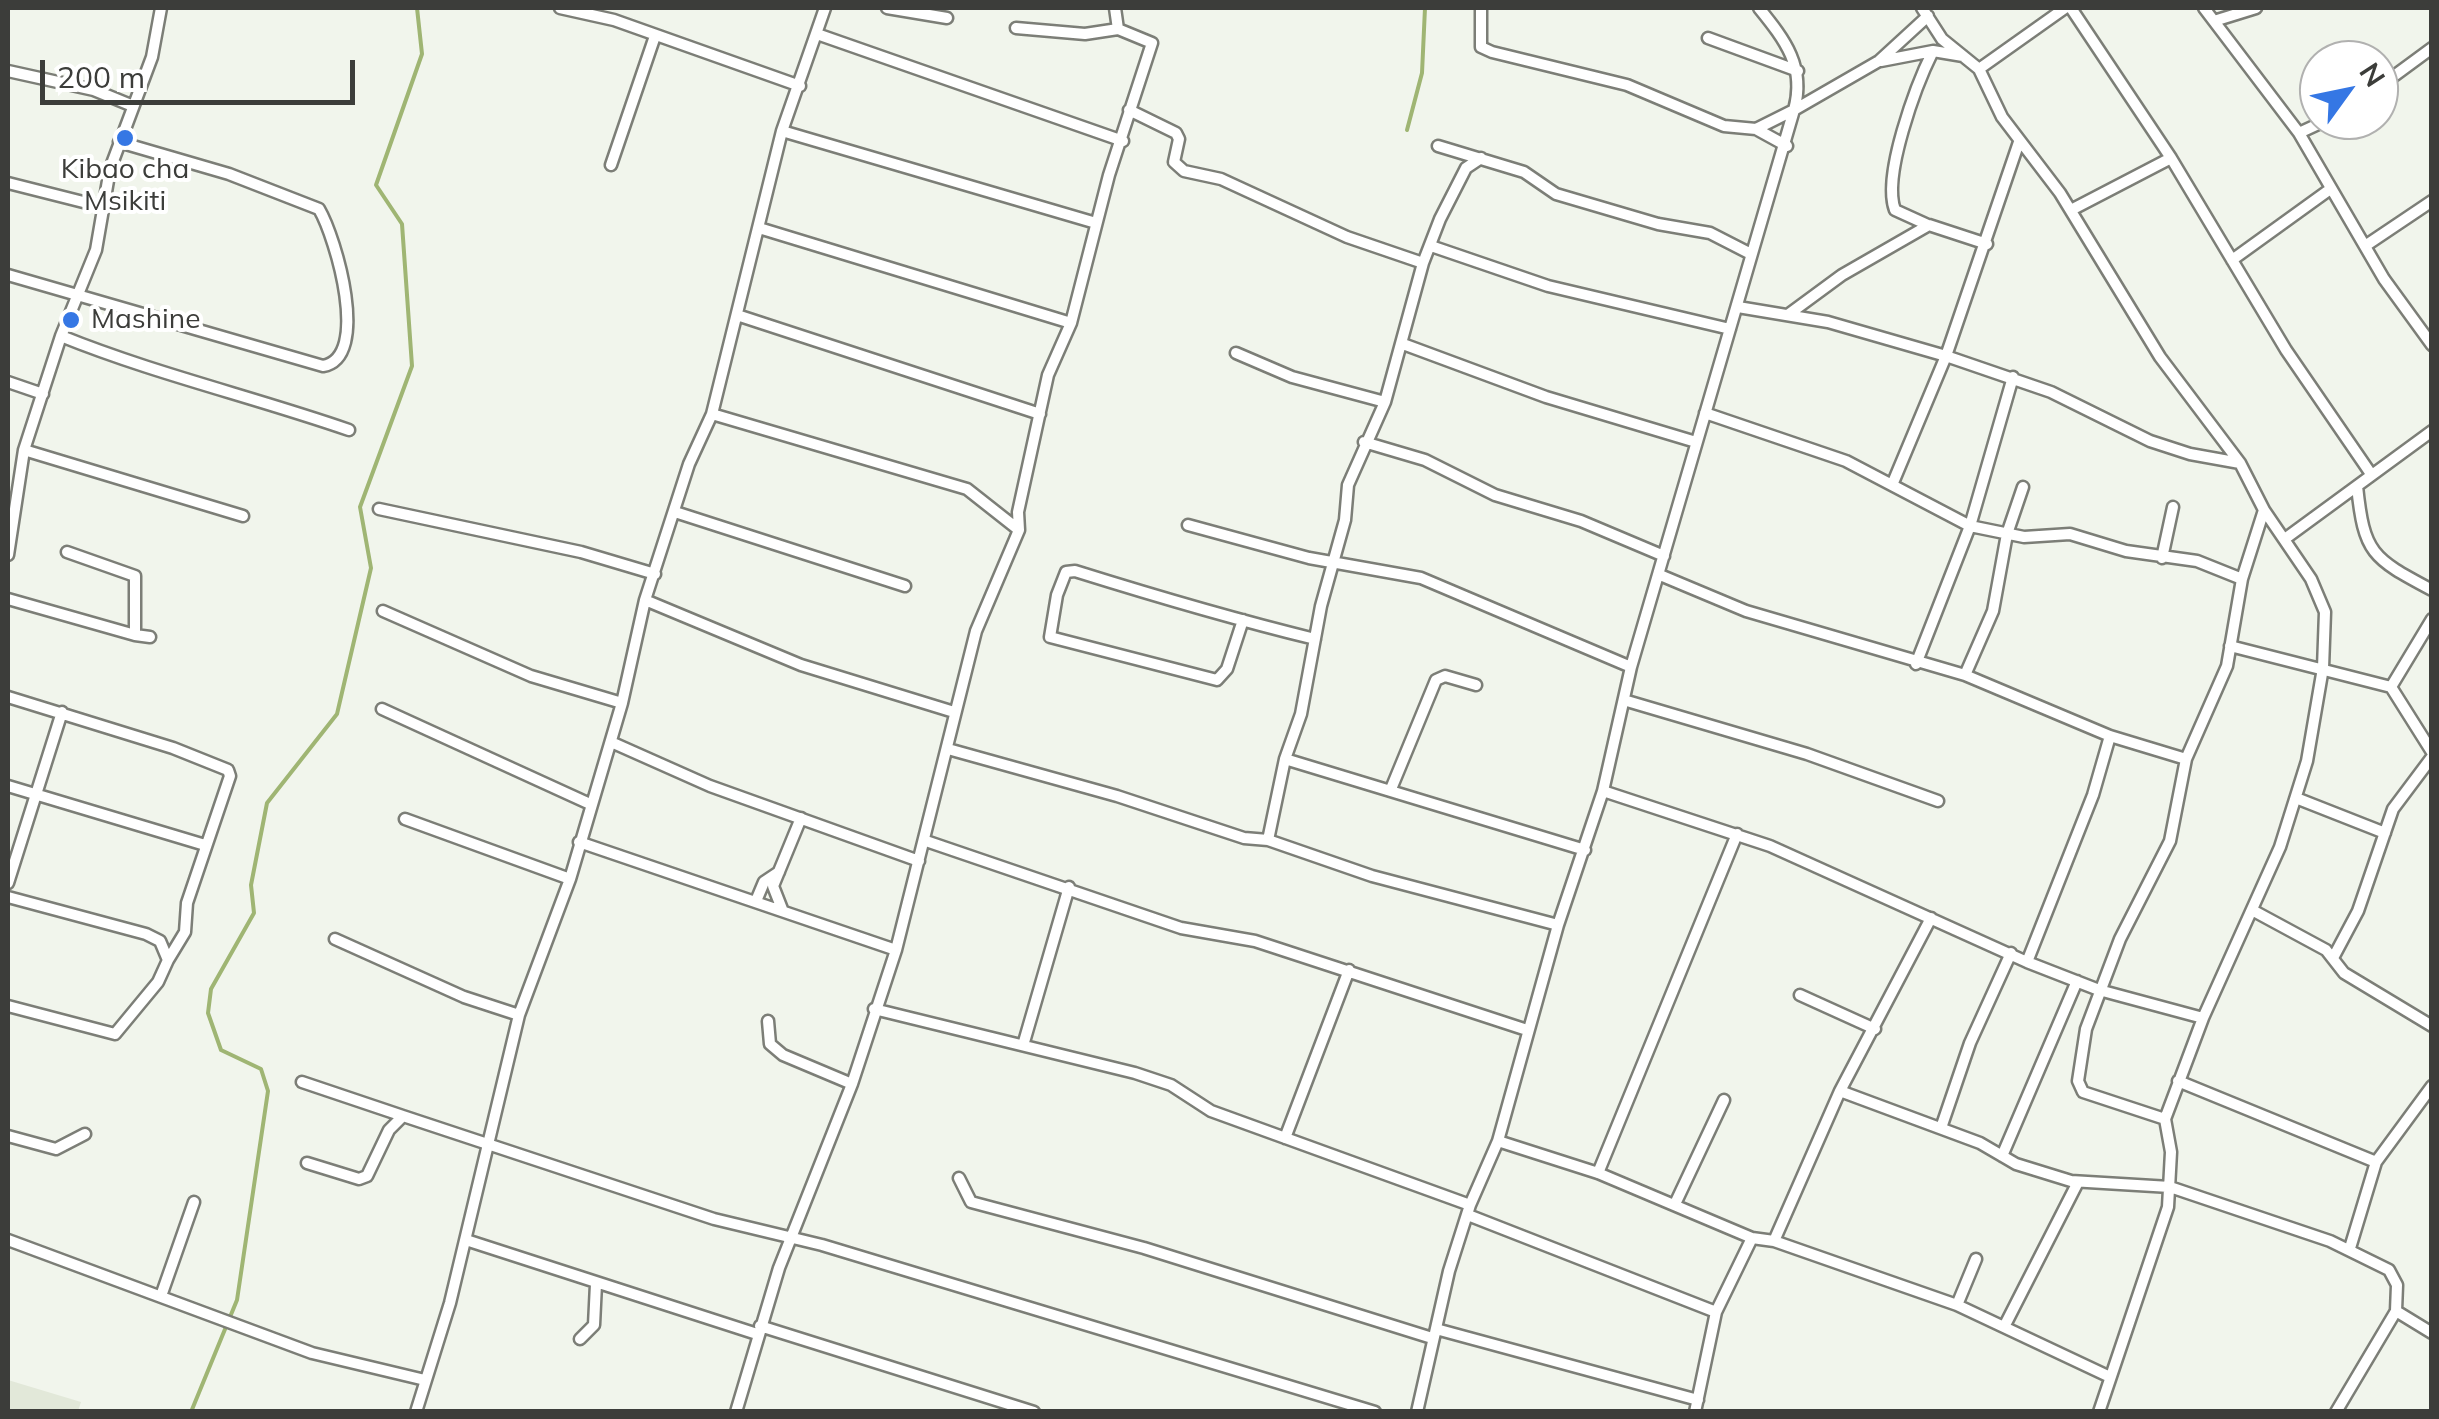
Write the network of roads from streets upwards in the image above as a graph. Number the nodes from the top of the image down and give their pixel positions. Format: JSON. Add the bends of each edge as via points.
{"nodes":[{"id":1,"x":161,"y":8,"type":"edge"},
{"id":2,"x":560,"y":8,"type":"edge"},
{"id":3,"x":825,"y":8,"type":"edge"},
{"id":4,"x":886,"y":8,"type":"edge"},
{"id":5,"x":1114,"y":8,"type":"edge"},
{"id":6,"x":1481,"y":8,"type":"edge"},
{"id":7,"x":1759,"y":8,"type":"edge"},
{"id":8,"x":2068,"y":8,"type":"edge"},
{"id":9,"x":2204,"y":8,"type":"edge"},
{"id":10,"x":2256,"y":8,"type":"edge"},
{"id":11,"x":1925,"y":12,"type":"edge"},
{"id":12,"x":946,"y":18,"type":"dead end"},
{"id":13,"x":2214,"y":21,"type":"junction"},
{"id":14,"x":1016,"y":28,"type":"dead end"},
{"id":15,"x":1118,"y":29,"type":"junction"},
{"id":16,"x":817,"y":34,"type":"junction"},
{"id":17,"x":655,"y":36,"type":"junction"},
{"id":18,"x":1708,"y":38,"type":"dead end"},
{"id":19,"x":2432,"y":48,"type":"edge"},
{"id":20,"x":1932,"y":51,"type":"junction"},
{"id":21,"x":1964,"y":56,"type":"junction"},
{"id":22,"x":1880,"y":62,"type":"junction"},
{"id":23,"x":1979,"y":69,"type":"junction"},
{"id":24,"x":8,"y":71,"type":"edge"},
{"id":25,"x":1798,"y":71,"type":"junction"},
{"id":26,"x":2399,"y":72,"type":"edge"},
{"id":27,"x":800,"y":86,"type":"junction"},
{"id":28,"x":133,"y":106,"type":"junction"},
{"id":29,"x":1130,"y":110,"type":"junction"},
{"id":30,"x":1794,"y":110,"type":"junction"},
{"id":31,"x":1756,"y":128,"type":"junction"},
{"id":32,"x":782,"y":132,"type":"junction"},
{"id":33,"x":2299,"y":133,"type":"edge"},
{"id":34,"x":2303,"y":140,"type":"edge"},
{"id":35,"x":1123,"y":141,"type":"junction"},
{"id":36,"x":119,"y":142,"type":"junction"},
{"id":37,"x":2019,"y":142,"type":"junction"},
{"id":38,"x":1438,"y":146,"type":"dead end"},
{"id":39,"x":1787,"y":146,"type":"junction"},
{"id":40,"x":1480,"y":158,"type":"junction"},
{"id":41,"x":2171,"y":158,"type":"junction"},
{"id":42,"x":611,"y":165,"type":"dead end"},
{"id":43,"x":8,"y":182,"type":"edge"},
{"id":44,"x":2329,"y":190,"type":"junction"},
{"id":45,"x":2432,"y":200,"type":"edge"},
{"id":46,"x":103,"y":207,"type":"junction"},
{"id":47,"x":2072,"y":210,"type":"junction"},
{"id":48,"x":1096,"y":224,"type":"junction"},
{"id":49,"x":1929,"y":225,"type":"junction"},
{"id":50,"x":760,"y":228,"type":"junction"},
{"id":51,"x":1986,"y":244,"type":"junction"},
{"id":52,"x":1430,"y":246,"type":"junction"},
{"id":53,"x":2365,"y":246,"type":"junction"},
{"id":54,"x":1751,"y":254,"type":"junction"},
{"id":55,"x":2232,"y":260,"type":"junction"},
{"id":56,"x":1423,"y":263,"type":"junction"},
{"id":57,"x":8,"y":275,"type":"edge"},
{"id":58,"x":80,"y":294,"type":"junction"},
{"id":59,"x":1738,"y":307,"type":"junction"},
{"id":60,"x":737,"y":315,"type":"junction"},
{"id":61,"x":1788,"y":315,"type":"junction"},
{"id":62,"x":1071,"y":323,"type":"junction"},
{"id":63,"x":1730,"y":329,"type":"junction"},
{"id":64,"x":61,"y":336,"type":"junction"},
{"id":65,"x":1403,"y":344,"type":"junction"},
{"id":66,"x":2432,"y":345,"type":"edge"},
{"id":67,"x":1236,"y":353,"type":"dead end"},
{"id":68,"x":1946,"y":356,"type":"junction"},
{"id":69,"x":2013,"y":377,"type":"junction"},
{"id":70,"x":8,"y":382,"type":"edge"},
{"id":71,"x":44,"y":394,"type":"junction"},
{"id":72,"x":1386,"y":402,"type":"junction"},
{"id":73,"x":1705,"y":413,"type":"junction"},
{"id":74,"x":712,"y":414,"type":"junction"},
{"id":75,"x":1040,"y":414,"type":"junction"},
{"id":76,"x":349,"y":430,"type":"dead end"},
{"id":77,"x":2432,"y":431,"type":"edge"},
{"id":78,"x":1364,"y":442,"type":"junction"},
{"id":79,"x":1696,"y":442,"type":"junction"},
{"id":80,"x":24,"y":450,"type":"junction"},
{"id":81,"x":2240,"y":463,"type":"junction"},
{"id":82,"x":2371,"y":474,"type":"junction"},
{"id":83,"x":1892,"y":484,"type":"junction"},
{"id":84,"x":13,"y":486,"type":"edge"},
{"id":85,"x":2023,"y":486,"type":"dead end"},
{"id":86,"x":2357,"y":486,"type":"junction"},
{"id":87,"x":2173,"y":507,"type":"dead end"},
{"id":88,"x":379,"y":509,"type":"dead end"},
{"id":89,"x":2264,"y":510,"type":"junction"},
{"id":90,"x":675,"y":512,"type":"junction"},
{"id":91,"x":243,"y":516,"type":"dead end"},
{"id":92,"x":1188,"y":525,"type":"dead end"},
{"id":93,"x":1970,"y":526,"type":"junction"},
{"id":94,"x":1019,"y":530,"type":"junction"},
{"id":95,"x":2007,"y":534,"type":"junction"},
{"id":96,"x":2286,"y":538,"type":"junction"},
{"id":97,"x":67,"y":552,"type":"dead end"},
{"id":98,"x":8,"y":555,"type":"edge"},
{"id":99,"x":1664,"y":556,"type":"junction"},
{"id":100,"x":2162,"y":558,"type":"junction"},
{"id":101,"x":1332,"y":562,"type":"junction"},
{"id":102,"x":655,"y":574,"type":"junction"},
{"id":103,"x":1660,"y":575,"type":"junction"},
{"id":104,"x":2242,"y":579,"type":"junction"},
{"id":105,"x":905,"y":586,"type":"dead end"},
{"id":106,"x":2432,"y":590,"type":"edge"},
{"id":107,"x":8,"y":599,"type":"edge"},
{"id":108,"x":645,"y":600,"type":"junction"},
{"id":109,"x":383,"y":612,"type":"dead end"},
{"id":110,"x":2432,"y":619,"type":"edge"},
{"id":111,"x":1243,"y":620,"type":"junction"},
{"id":112,"x":135,"y":634,"type":"junction"},
{"id":113,"x":150,"y":637,"type":"dead end"},
{"id":114,"x":1314,"y":639,"type":"junction"},
{"id":115,"x":2230,"y":646,"type":"junction"},
{"id":116,"x":1916,"y":664,"type":"junction"},
{"id":117,"x":1631,"y":666,"type":"junction"},
{"id":118,"x":2323,"y":668,"type":"junction"},
{"id":119,"x":1965,"y":675,"type":"junction"},
{"id":120,"x":1476,"y":685,"type":"dead end"},
{"id":121,"x":2391,"y":687,"type":"junction"},
{"id":122,"x":8,"y":697,"type":"edge"},
{"id":123,"x":1626,"y":701,"type":"junction"},
{"id":124,"x":622,"y":702,"type":"junction"},
{"id":125,"x":382,"y":709,"type":"dead end"},
{"id":126,"x":62,"y":712,"type":"junction"},
{"id":127,"x":954,"y":712,"type":"junction"},
{"id":128,"x":2110,"y":736,"type":"junction"},
{"id":129,"x":611,"y":742,"type":"junction"},
{"id":130,"x":948,"y":749,"type":"junction"},
{"id":131,"x":2432,"y":755,"type":"edge"},
{"id":132,"x":1285,"y":759,"type":"junction"},
{"id":133,"x":2186,"y":759,"type":"junction"},
{"id":134,"x":8,"y":786,"type":"edge"},
{"id":135,"x":1392,"y":789,"type":"junction"},
{"id":136,"x":1603,"y":791,"type":"junction"},
{"id":137,"x":34,"y":793,"type":"junction"},
{"id":138,"x":2296,"y":798,"type":"junction"},
{"id":139,"x":1938,"y":801,"type":"dead end"},
{"id":140,"x":590,"y":804,"type":"junction"},
{"id":141,"x":801,"y":818,"type":"junction"},
{"id":142,"x":405,"y":819,"type":"dead end"},
{"id":143,"x":2385,"y":833,"type":"junction"},
{"id":144,"x":1737,"y":834,"type":"junction"},
{"id":145,"x":1268,"y":840,"type":"junction"},
{"id":146,"x":579,"y":842,"type":"junction"},
{"id":147,"x":926,"y":842,"type":"junction"},
{"id":148,"x":205,"y":846,"type":"junction"},
{"id":149,"x":1585,"y":850,"type":"junction"},
{"id":150,"x":919,"y":860,"type":"junction"},
{"id":151,"x":780,"y":872,"type":"junction"},
{"id":152,"x":570,"y":879,"type":"junction"},
{"id":153,"x":8,"y":883,"type":"edge"},
{"id":154,"x":1069,"y":887,"type":"junction"},
{"id":155,"x":8,"y":897,"type":"edge"},
{"id":156,"x":756,"y":902,"type":"junction"},
{"id":157,"x":2252,"y":910,"type":"junction"},
{"id":158,"x":785,"y":912,"type":"junction"},
{"id":159,"x":1932,"y":918,"type":"junction"},
{"id":160,"x":1558,"y":926,"type":"junction"},
{"id":161,"x":334,"y":939,"type":"dead end"},
{"id":162,"x":896,"y":950,"type":"junction"},
{"id":163,"x":2011,"y":952,"type":"junction"},
{"id":164,"x":2333,"y":958,"type":"junction"},
{"id":165,"x":168,"y":960,"type":"junction"},
{"id":166,"x":2027,"y":962,"type":"junction"},
{"id":167,"x":1348,"y":970,"type":"junction"},
{"id":168,"x":2077,"y":982,"type":"junction"},
{"id":169,"x":2099,"y":990,"type":"junction"},
{"id":170,"x":1800,"y":995,"type":"dead end"},
{"id":171,"x":8,"y":1006,"type":"edge"},
{"id":172,"x":874,"y":1009,"type":"junction"},
{"id":173,"x":519,"y":1015,"type":"junction"},
{"id":174,"x":2203,"y":1018,"type":"junction"},
{"id":175,"x":768,"y":1022,"type":"dead end"},
{"id":176,"x":2432,"y":1026,"type":"edge"},
{"id":177,"x":1875,"y":1029,"type":"junction"},
{"id":178,"x":1527,"y":1030,"type":"junction"},
{"id":179,"x":1024,"y":1042,"type":"junction"},
{"id":180,"x":2178,"y":1081,"type":"junction"},
{"id":181,"x":302,"y":1082,"type":"dead end"},
{"id":182,"x":852,"y":1084,"type":"junction"},
{"id":183,"x":2432,"y":1086,"type":"edge"},
{"id":184,"x":1840,"y":1092,"type":"junction"},
{"id":185,"x":1724,"y":1100,"type":"dead end"},
{"id":186,"x":404,"y":1116,"type":"junction"},
{"id":187,"x":2165,"y":1119,"type":"junction"},
{"id":188,"x":1941,"y":1128,"type":"junction"},
{"id":189,"x":85,"y":1134,"type":"dead end"},
{"id":190,"x":8,"y":1136,"type":"edge"},
{"id":191,"x":1284,"y":1138,"type":"junction"},
{"id":192,"x":1498,"y":1140,"type":"junction"},
{"id":193,"x":489,"y":1143,"type":"junction"},
{"id":194,"x":2002,"y":1156,"type":"junction"},
{"id":195,"x":2376,"y":1162,"type":"junction"},
{"id":196,"x":307,"y":1163,"type":"dead end"},
{"id":197,"x":1598,"y":1172,"type":"junction"},
{"id":198,"x":959,"y":1178,"type":"dead end"},
{"id":199,"x":2078,"y":1182,"type":"junction"},
{"id":200,"x":2170,"y":1188,"type":"junction"},
{"id":201,"x":194,"y":1202,"type":"dead end"},
{"id":202,"x":1676,"y":1204,"type":"junction"},
{"id":203,"x":1469,"y":1210,"type":"junction"},
{"id":204,"x":793,"y":1236,"type":"junction"},
{"id":205,"x":1752,"y":1238,"type":"junction"},
{"id":206,"x":8,"y":1240,"type":"edge"},
{"id":207,"x":466,"y":1240,"type":"junction"},
{"id":208,"x":1774,"y":1241,"type":"junction"},
{"id":209,"x":2350,"y":1248,"type":"junction"},
{"id":210,"x":1976,"y":1260,"type":"dead end"},
{"id":211,"x":596,"y":1284,"type":"junction"},
{"id":212,"x":161,"y":1296,"type":"junction"},
{"id":213,"x":1957,"y":1305,"type":"junction"},
{"id":214,"x":2396,"y":1310,"type":"junction"},
{"id":215,"x":1716,"y":1312,"type":"junction"},
{"id":216,"x":2004,"y":1328,"type":"junction"},
{"id":217,"x":758,"y":1330,"type":"junction"},
{"id":218,"x":2432,"y":1333,"type":"edge"},
{"id":219,"x":1434,"y":1334,"type":"junction"},
{"id":220,"x":580,"y":1339,"type":"dead end"},
{"id":221,"x":2110,"y":1377,"type":"junction"},
{"id":222,"x":425,"y":1380,"type":"junction"},
{"id":223,"x":1696,"y":1409,"type":"edge"},
{"id":224,"x":416,"y":1412,"type":"edge"},
{"id":225,"x":736,"y":1412,"type":"edge"},
{"id":226,"x":1034,"y":1412,"type":"edge"},
{"id":227,"x":1376,"y":1412,"type":"edge"},
{"id":228,"x":1417,"y":1412,"type":"edge"},
{"id":229,"x":2100,"y":1412,"type":"edge"},
{"id":230,"x":2336,"y":1412,"type":"edge"}],
"edges":[{"from":1,"to":28,"type":"street"},
{"from":2,"to":17,"type":"street"},
{"from":3,"to":16,"type":"street"},
{"from":4,"to":12,"type":"street"},
{"from":5,"to":15,"type":"street"},
{"from":6,"to":31,"type":"street","via":[[1481,46],[1492,52],[1627,84],[1724,126]]},
{"from":7,"to":25,"type":"street"},
{"from":8,"to":23,"type":"street"},
{"from":8,"to":41,"type":"street"},
{"from":9,"to":13,"type":"street"},
{"from":10,"to":13,"type":"street"},
{"from":11,"to":21,"type":"street","via":[[1942,39]]},
{"from":11,"to":22,"type":"street"},
{"from":13,"to":33,"type":"street"},
{"from":14,"to":15,"type":"street","via":[[1085,34]]},
{"from":15,"to":29,"type":"street","via":[[1152,43]]},
{"from":16,"to":27,"type":"street"},
{"from":16,"to":35,"type":"street"},
{"from":17,"to":27,"type":"street"},
{"from":17,"to":42,"type":"street"},
{"from":18,"to":25,"type":"street"},
{"from":19,"to":26,"type":"street"},
{"from":20,"to":21,"type":"street"},
{"from":20,"to":22,"type":"street"},
{"from":20,"to":49,"type":"street","via":[[1899,141],[1890,198],[1895,210]]},
{"from":21,"to":23,"type":"street"},
{"from":22,"to":30,"type":"street"},
{"from":23,"to":37,"type":"street"},
{"from":24,"to":28,"type":"street"},
{"from":25,"to":30,"type":"street"},
{"from":27,"to":32,"type":"street"},
{"from":28,"to":36,"type":"street"},
{"from":29,"to":35,"type":"street"},
{"from":29,"to":56,"type":"street","via":[[1176,133],[1176,166]]},
{"from":30,"to":31,"type":"street"},
{"from":30,"to":39,"type":"street"},
{"from":31,"to":39,"type":"street"},
{"from":32,"to":48,"type":"street"},
{"from":32,"to":50,"type":"street"},
{"from":34,"to":44,"type":"street"},
{"from":35,"to":48,"type":"street"},
{"from":36,"to":46,"type":"street"},
{"from":36,"to":58,"type":"street","via":[[319,209],[342,279],[346,347],[336,364],[322,366]]},
{"from":37,"to":47,"type":"street"},
{"from":37,"to":51,"type":"street"},
{"from":38,"to":40,"type":"street"},
{"from":39,"to":54,"type":"street"},
{"from":40,"to":52,"type":"street","via":[[1466,168]]},
{"from":40,"to":54,"type":"street","via":[[1524,172],[1556,194],[1710,233]]},
{"from":41,"to":47,"type":"street"},
{"from":41,"to":55,"type":"street"},
{"from":43,"to":46,"type":"street"},
{"from":44,"to":53,"type":"street"},
{"from":44,"to":55,"type":"street"},
{"from":45,"to":53,"type":"street"},
{"from":46,"to":58,"type":"street"},
{"from":47,"to":81,"type":"street","via":[[2160,358]]},
{"from":48,"to":62,"type":"street"},
{"from":49,"to":51,"type":"street"},
{"from":49,"to":61,"type":"street"},
{"from":50,"to":60,"type":"street"},
{"from":50,"to":62,"type":"street"},
{"from":51,"to":68,"type":"street"},
{"from":52,"to":56,"type":"street"},
{"from":52,"to":63,"type":"street","via":[[1548,286]]},
{"from":53,"to":66,"type":"street"},
{"from":54,"to":59,"type":"street"},
{"from":55,"to":82,"type":"street"},
{"from":56,"to":65,"type":"street"},
{"from":57,"to":58,"type":"street"},
{"from":58,"to":64,"type":"street"},
{"from":59,"to":61,"type":"street"},
{"from":59,"to":63,"type":"street"},
{"from":60,"to":74,"type":"street"},
{"from":60,"to":75,"type":"street"},
{"from":61,"to":68,"type":"street"},
{"from":62,"to":75,"type":"street","via":[[1048,375]]},
{"from":63,"to":73,"type":"street"},
{"from":64,"to":71,"type":"street"},
{"from":64,"to":76,"type":"street"},
{"from":65,"to":72,"type":"street"},
{"from":65,"to":79,"type":"street"},
{"from":67,"to":72,"type":"street","via":[[1292,377]]},
{"from":68,"to":69,"type":"street"},
{"from":68,"to":83,"type":"street"},
{"from":69,"to":81,"type":"street","via":[[2150,441]]},
{"from":69,"to":93,"type":"street"},
{"from":70,"to":71,"type":"street"},
{"from":71,"to":80,"type":"street"},
{"from":72,"to":78,"type":"street"},
{"from":73,"to":79,"type":"street"},
{"from":73,"to":83,"type":"street"},
{"from":74,"to":90,"type":"street"},
{"from":74,"to":94,"type":"street","via":[[967,489]]},
{"from":75,"to":94,"type":"street"},
{"from":77,"to":82,"type":"street"},
{"from":78,"to":99,"type":"street"},
{"from":78,"to":101,"type":"street"},
{"from":79,"to":99,"type":"street"},
{"from":80,"to":84,"type":"street"},
{"from":80,"to":91,"type":"street"},
{"from":81,"to":89,"type":"street"},
{"from":82,"to":86,"type":"street"},
{"from":83,"to":93,"type":"street"},
{"from":84,"to":98,"type":"street"},
{"from":85,"to":95,"type":"street"},
{"from":86,"to":96,"type":"street"},
{"from":86,"to":106,"type":"street","via":[[2362,536],[2370,550]]},
{"from":87,"to":100,"type":"street"},
{"from":88,"to":102,"type":"street"},
{"from":89,"to":96,"type":"street"},
{"from":89,"to":104,"type":"street"},
{"from":90,"to":102,"type":"street"},
{"from":90,"to":105,"type":"street"},
{"from":92,"to":101,"type":"street"},
{"from":93,"to":95,"type":"street"},
{"from":93,"to":116,"type":"street"},
{"from":94,"to":127,"type":"street","via":[[976,631]]},
{"from":95,"to":100,"type":"street","via":[[2070,534]]},
{"from":95,"to":119,"type":"street","via":[[1992,611]]},
{"from":96,"to":118,"type":"street","via":[[2320,594]]},
{"from":97,"to":112,"type":"street","via":[[134,576]]},
{"from":99,"to":103,"type":"street"},
{"from":100,"to":104,"type":"street","via":[[2197,561]]},
{"from":101,"to":114,"type":"street"},
{"from":101,"to":117,"type":"street","via":[[1421,578]]},
{"from":102,"to":108,"type":"street"},
{"from":103,"to":116,"type":"street","via":[[1746,611]]},
{"from":103,"to":117,"type":"street"},
{"from":104,"to":115,"type":"street"},
{"from":107,"to":112,"type":"street"},
{"from":108,"to":124,"type":"street"},
{"from":108,"to":127,"type":"street","via":[[801,665]]},
{"from":109,"to":124,"type":"street","via":[[531,676]]},
{"from":110,"to":121,"type":"street"},
{"from":111,"to":111,"type":"street","via":[[1217,680],[1050,637],[1060,581],[1075,571]]},
{"from":111,"to":114,"type":"street"},
{"from":112,"to":113,"type":"street"},
{"from":114,"to":132,"type":"street"},
{"from":115,"to":118,"type":"street"},
{"from":115,"to":133,"type":"street"},
{"from":116,"to":119,"type":"street"},
{"from":117,"to":123,"type":"street"},
{"from":118,"to":121,"type":"street"},
{"from":118,"to":138,"type":"street"},
{"from":119,"to":128,"type":"street"},
{"from":120,"to":135,"type":"street","via":[[1445,676],[1436,680]]},
{"from":121,"to":131,"type":"street"},
{"from":122,"to":126,"type":"street"},
{"from":123,"to":136,"type":"street"},
{"from":123,"to":139,"type":"street"},
{"from":124,"to":129,"type":"street"},
{"from":125,"to":140,"type":"street"},
{"from":126,"to":137,"type":"street"},
{"from":126,"to":148,"type":"street","via":[[228,770]]},
{"from":127,"to":130,"type":"street"},
{"from":128,"to":133,"type":"street"},
{"from":128,"to":166,"type":"street"},
{"from":129,"to":140,"type":"street"},
{"from":129,"to":141,"type":"street"},
{"from":130,"to":145,"type":"street"},
{"from":130,"to":147,"type":"street"},
{"from":131,"to":143,"type":"street"},
{"from":132,"to":135,"type":"street"},
{"from":132,"to":145,"type":"street"},
{"from":133,"to":169,"type":"street","via":[[2170,840]]},
{"from":134,"to":137,"type":"street"},
{"from":135,"to":149,"type":"street"},
{"from":136,"to":144,"type":"street"},
{"from":136,"to":149,"type":"street"},
{"from":137,"to":148,"type":"street"},
{"from":137,"to":153,"type":"street"},
{"from":138,"to":143,"type":"street"},
{"from":138,"to":157,"type":"street"},
{"from":140,"to":146,"type":"street"},
{"from":141,"to":150,"type":"street"},
{"from":141,"to":151,"type":"street"},
{"from":142,"to":152,"type":"street"},
{"from":143,"to":164,"type":"street","via":[[2358,911]]},
{"from":144,"to":159,"type":"street"},
{"from":144,"to":197,"type":"street"},
{"from":145,"to":160,"type":"street"},
{"from":146,"to":152,"type":"street"},
{"from":146,"to":156,"type":"street"},
{"from":147,"to":150,"type":"street"},
{"from":147,"to":154,"type":"street"},
{"from":148,"to":165,"type":"street","via":[[185,932]]},
{"from":149,"to":160,"type":"street"},
{"from":150,"to":162,"type":"street"},
{"from":151,"to":156,"type":"street","via":[[764,882]]},
{"from":151,"to":158,"type":"street","via":[[773,890]]},
{"from":152,"to":173,"type":"street"},
{"from":154,"to":167,"type":"street","via":[[1181,928],[1255,940]]},
{"from":154,"to":179,"type":"street"},
{"from":155,"to":165,"type":"street","via":[[146,934],[160,941]]},
{"from":156,"to":158,"type":"street"},
{"from":157,"to":164,"type":"street"},
{"from":157,"to":174,"type":"street"},
{"from":158,"to":162,"type":"street"},
{"from":159,"to":163,"type":"street"},
{"from":159,"to":177,"type":"street"},
{"from":160,"to":178,"type":"street"},
{"from":161,"to":173,"type":"street"},
{"from":162,"to":172,"type":"street"},
{"from":163,"to":166,"type":"street"},
{"from":163,"to":188,"type":"street"},
{"from":164,"to":176,"type":"street","via":[[2352,978]]},
{"from":165,"to":171,"type":"street","via":[[115,1034]]},
{"from":166,"to":168,"type":"street"},
{"from":167,"to":178,"type":"street"},
{"from":167,"to":191,"type":"street"},
{"from":168,"to":169,"type":"street"},
{"from":168,"to":194,"type":"street"},
{"from":169,"to":174,"type":"street"},
{"from":169,"to":187,"type":"street","via":[[2083,1042],[2080,1088]]},
{"from":170,"to":177,"type":"street"},
{"from":172,"to":179,"type":"street"},
{"from":172,"to":182,"type":"street"},
{"from":173,"to":193,"type":"street"},
{"from":174,"to":180,"type":"street"},
{"from":175,"to":182,"type":"street","via":[[770,1044],[782,1056]]},
{"from":177,"to":184,"type":"street"},
{"from":178,"to":192,"type":"street"},
{"from":179,"to":191,"type":"street","via":[[1171,1085],[1211,1111]]},
{"from":180,"to":187,"type":"street"},
{"from":180,"to":195,"type":"street"},
{"from":181,"to":186,"type":"street"},
{"from":182,"to":204,"type":"street"},
{"from":183,"to":195,"type":"street"},
{"from":184,"to":188,"type":"street"},
{"from":184,"to":208,"type":"street"},
{"from":185,"to":202,"type":"street"},
{"from":186,"to":193,"type":"street"},
{"from":186,"to":196,"type":"street","via":[[389,1130],[367,1176]]},
{"from":187,"to":200,"type":"street"},
{"from":188,"to":194,"type":"street"},
{"from":189,"to":190,"type":"street","via":[[56,1149]]},
{"from":191,"to":203,"type":"street"},
{"from":192,"to":197,"type":"street"},
{"from":192,"to":203,"type":"street"},
{"from":193,"to":204,"type":"street","via":[[714,1218]]},
{"from":193,"to":207,"type":"street"},
{"from":194,"to":199,"type":"street"},
{"from":195,"to":209,"type":"street"},
{"from":197,"to":202,"type":"street"},
{"from":198,"to":219,"type":"street","via":[[971,1202]]},
{"from":199,"to":200,"type":"street"},
{"from":199,"to":216,"type":"street"},
{"from":200,"to":209,"type":"street"},
{"from":200,"to":221,"type":"street"},
{"from":201,"to":212,"type":"street"},
{"from":202,"to":205,"type":"street"},
{"from":203,"to":215,"type":"street"},
{"from":203,"to":219,"type":"street"},
{"from":204,"to":217,"type":"street"},
{"from":204,"to":227,"type":"street"},
{"from":205,"to":208,"type":"street"},
{"from":205,"to":215,"type":"street"},
{"from":206,"to":212,"type":"street"},
{"from":207,"to":211,"type":"street"},
{"from":207,"to":222,"type":"street"},
{"from":208,"to":213,"type":"street"},
{"from":209,"to":214,"type":"street","via":[[2389,1270],[2398,1285]]},
{"from":210,"to":213,"type":"street"},
{"from":211,"to":217,"type":"street"},
{"from":211,"to":220,"type":"street","via":[[594,1325]]},
{"from":212,"to":222,"type":"street","via":[[312,1353]]},
{"from":213,"to":216,"type":"street"},
{"from":214,"to":218,"type":"street"},
{"from":214,"to":230,"type":"street"},
{"from":215,"to":223,"type":"street"},
{"from":216,"to":221,"type":"street"},
{"from":217,"to":225,"type":"street"},
{"from":217,"to":226,"type":"street"},
{"from":219,"to":223,"type":"street"},
{"from":219,"to":228,"type":"street"},
{"from":221,"to":229,"type":"street"},
{"from":222,"to":224,"type":"street"}]}
